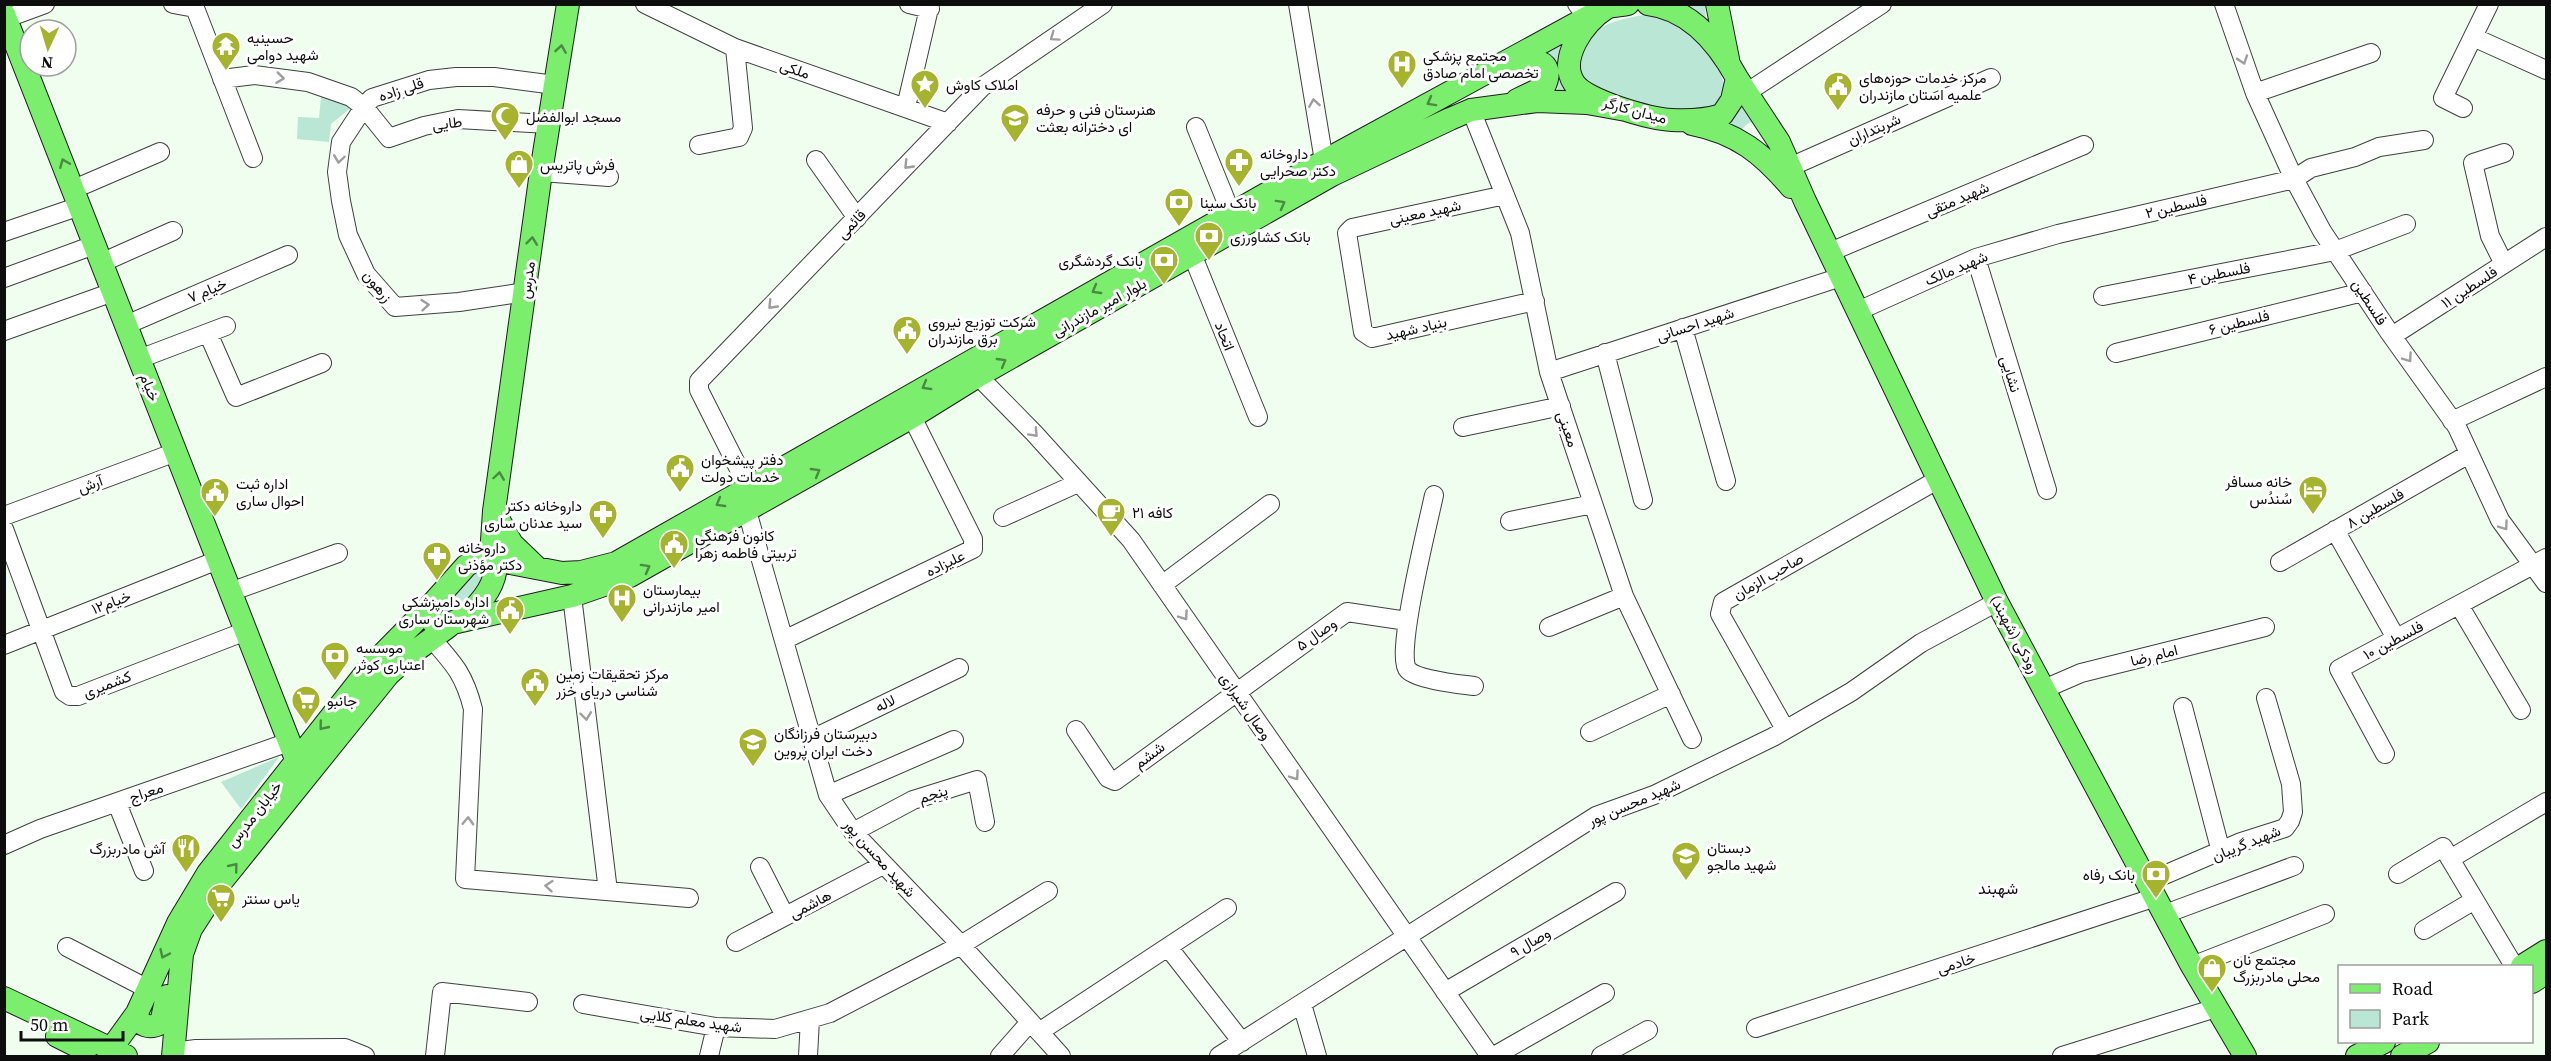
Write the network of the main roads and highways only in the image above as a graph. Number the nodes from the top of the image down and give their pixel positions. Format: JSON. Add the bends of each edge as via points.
{"nodes":[{"id":1,"x":568,"y":4,"type":"edge"},
{"id":2,"x":1648,"y":4,"type":"edge"},
{"id":3,"x":1717,"y":4,"type":"edge"},
{"id":4,"x":1602,"y":8,"type":"edge"},
{"id":5,"x":5,"y":17,"type":"edge"},
{"id":6,"x":1504,"y":63,"type":"junction"},
{"id":7,"x":1737,"y":78,"type":"junction"},
{"id":8,"x":1502,"y":105,"type":"junction"},
{"id":9,"x":1626,"y":110,"type":"junction"},
{"id":10,"x":1669,"y":120,"type":"junction"},
{"id":11,"x":1771,"y":130,"type":"junction"},
{"id":12,"x":1751,"y":148,"type":"junction"},
{"id":13,"x":1805,"y":201,"type":"junction"},
{"id":14,"x":494,"y":511,"type":"junction"},
{"id":15,"x":493,"y":557,"type":"junction"},
{"id":16,"x":544,"y":570,"type":"junction"},
{"id":17,"x":548,"y":600,"type":"junction"},
{"id":18,"x":432,"y":604,"type":"junction"},
{"id":19,"x":453,"y":624,"type":"junction"},
{"id":20,"x":292,"y":751,"type":"junction"},
{"id":21,"x":2547,"y":951,"type":"edge"},
{"id":22,"x":182,"y":954,"type":"junction"},
{"id":23,"x":2524,"y":965,"type":"edge"},
{"id":24,"x":2547,"y":973,"type":"edge"},
{"id":25,"x":2533,"y":981,"type":"edge"},
{"id":26,"x":4,"y":998,"type":"edge"},
{"id":27,"x":4,"y":1010,"type":"edge"},
{"id":28,"x":136,"y":1013,"type":"junction"},
{"id":29,"x":2381,"y":1043,"type":"edge"},
{"id":30,"x":2425,"y":1043,"type":"edge"},
{"id":31,"x":115,"y":1054,"type":"edge"},
{"id":32,"x":173,"y":1054,"type":"edge"},
{"id":33,"x":2240,"y":1055,"type":"edge"},
{"id":34,"x":85,"y":1056,"type":"edge"},
{"id":35,"x":2357,"y":1056,"type":"edge"},
{"id":36,"x":2402,"y":1056,"type":"edge"}],
"edges":[{"from":14,"to":1,"type":"main road","name":"مدرس","one_way":true},
{"from":2,"to":7,"type":"main road","via":[[1691,21],[1720,48]]},
{"from":3,"to":7,"type":"main road"},
{"from":4,"to":6,"type":"main road","name":"بلوار امیر مازندرانی"},
{"from":4,"to":9,"type":"main road","name":"میدان کارگر","via":[[1577,39],[1569,54],[1569,66],[1574,83],[1593,99]]},
{"from":20,"to":5,"type":"main road","name":"خیام","one_way":true},
{"from":6,"to":8,"type":"main road","via":[[1538,60],[1545,65],[1547,81],[1535,93]]},
{"from":6,"to":16,"type":"main road","name":"بلوار امیر مازندرانی","one_way":true,"via":[[1324,160],[616,562],[581,572]]},
{"from":7,"to":10,"type":"main road","name":"میدان کارگر","via":[[1732,100],[1722,115],[1703,120]]},
{"from":7,"to":11,"type":"main road","name":"رودکی (شهبند)"},
{"from":8,"to":9,"type":"main road","name":"بلوار امیر مازندرانی","via":[[1537,101],[1587,103]]},
{"from":17,"to":8,"type":"main road","name":"بلوار امیر مازندرانی","one_way":true,"via":[[630,576],[1332,175],[1471,110]]},
{"from":9,"to":10,"type":"main road","name":"میدان کارگر"},
{"from":10,"to":12,"type":"main road","name":"رودکی (شهبند)","via":[[1716,129]]},
{"from":11,"to":12,"type":"main road","via":[[1763,123],[1746,127],[1744,135]]},
{"from":11,"to":13,"type":"main road","name":"رودکی (شهبند)"},
{"from":12,"to":13,"type":"main road","name":"رودکی (شهبند)","via":[[1765,157]]},
{"from":13,"to":33,"type":"main road","name":"رودکی (شهبند)","via":[[1997,602]]},
{"from":14,"to":15,"type":"main road","name":"مدرس"},
{"from":14,"to":16,"type":"main road","via":[[512,544]]},
{"from":15,"to":16,"type":"main road","name":"بلوار امیر مازندرانی"},
{"from":15,"to":18,"type":"main road","name":"خیابان مدرس","via":[[479,556],[466,566]]},
{"from":15,"to":19,"type":"main road","name":"مدرس","via":[[496,574],[491,585],[480,601]]},
{"from":16,"to":17,"type":"main road","via":[[537,584],[540,594]]},
{"from":17,"to":19,"type":"main road","name":"بلوار امیر مازندرانی"},
{"from":18,"to":19,"type":"main road","via":[[433,622],[441,626]]},
{"from":18,"to":20,"type":"main road","name":"خیابان مدرس","one_way":true},
{"from":22,"to":19,"type":"main road","name":"خیابان مدرس","one_way":true,"via":[[191,929],[222,881],[388,675],[430,638]]},
{"from":20,"to":28,"type":"main road","name":"خیابان مدرس","one_way":true,"via":[[208,873],[178,924]]},
{"from":21,"to":23,"type":"main road"},
{"from":22,"to":28,"type":"main road","via":[[161,1023],[147,1027]]},
{"from":22,"to":32,"type":"main road","name":"خیابان مدرس"},
{"from":24,"to":25,"type":"main road"},
{"from":26,"to":31,"type":"main road"},
{"from":27,"to":34,"type":"main road","via":[[77,1046]]},
{"from":28,"to":31,"type":"main road","name":"خیابان مدرس"},
{"from":29,"to":35,"type":"main road"},
{"from":30,"to":36,"type":"main road"}]}
